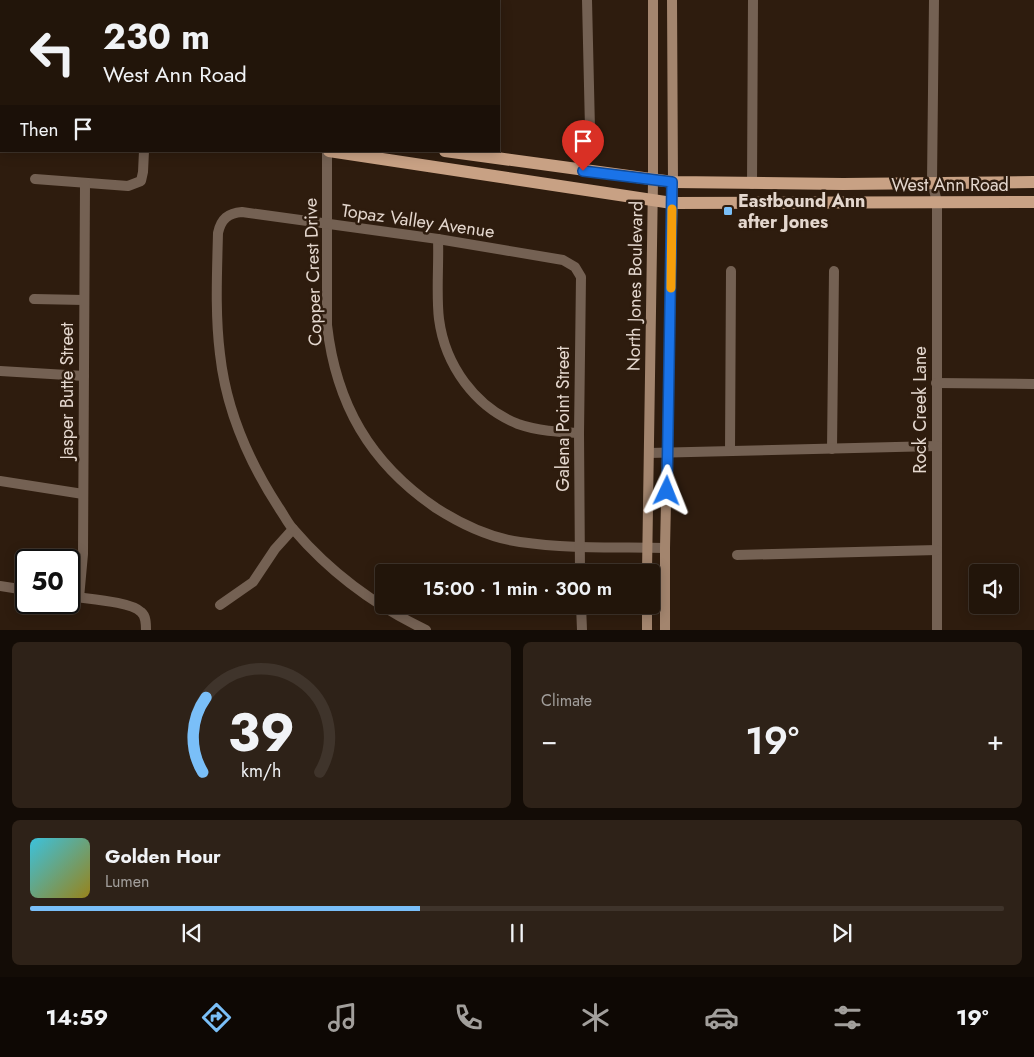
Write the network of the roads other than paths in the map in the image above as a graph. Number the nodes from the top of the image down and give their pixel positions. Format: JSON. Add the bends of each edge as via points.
{"nodes":[{"id":1,"x":587,"y":0,"type":"edge"},
{"id":2,"x":653,"y":0,"type":"edge"},
{"id":3,"x":672,"y":0,"type":"edge"},
{"id":4,"x":753,"y":0,"type":"edge"},
{"id":5,"x":934,"y":0,"type":"edge"},
{"id":6,"x":590,"y":129,"type":"dead end"},
{"id":7,"x":144,"y":152,"type":"edge"},
{"id":8,"x":328,"y":152,"type":"edge"},
{"id":9,"x":334,"y":152,"type":"edge"},
{"id":10,"x":455,"y":152,"type":"edge"},
{"id":11,"x":476,"y":154,"type":"edge"},
{"id":12,"x":422,"y":166,"type":"junction"},
{"id":13,"x":35,"y":179,"type":"dead end"},
{"id":14,"x":653,"y":181,"type":"junction"},
{"id":15,"x":672,"y":182,"type":"junction"},
{"id":16,"x":1034,"y":182,"type":"edge"},
{"id":17,"x":85,"y":184,"type":"junction"},
{"id":18,"x":752,"y":184,"type":"junction"},
{"id":19,"x":934,"y":192,"type":"junction"},
{"id":20,"x":652,"y":201,"type":"junction"},
{"id":21,"x":1034,"y":202,"type":"edge"},
{"id":22,"x":672,"y":203,"type":"junction"},
{"id":23,"x":326,"y":224,"type":"junction"},
{"id":24,"x":438,"y":239,"type":"junction"},
{"id":25,"x":575,"y":267,"type":"joint"},
{"id":26,"x":731,"y":271,"type":"dead end"},
{"id":27,"x":834,"y":271,"type":"dead end"},
{"id":28,"x":34,"y":300,"type":"dead end"},
{"id":29,"x":84,"y":300,"type":"junction"},
{"id":30,"x":0,"y":371,"type":"edge"},
{"id":31,"x":84,"y":376,"type":"junction"},
{"id":32,"x":936,"y":383,"type":"junction"},
{"id":33,"x":1034,"y":384,"type":"edge"},
{"id":34,"x":579,"y":432,"type":"junction"},
{"id":35,"x":937,"y":446,"type":"junction"},
{"id":36,"x":832,"y":449,"type":"junction"},
{"id":37,"x":730,"y":451,"type":"junction"},
{"id":38,"x":649,"y":453,"type":"junction"},
{"id":39,"x":668,"y":453,"type":"junction"},
{"id":40,"x":0,"y":481,"type":"edge"},
{"id":41,"x":83,"y":494,"type":"junction"},
{"id":42,"x":293,"y":530,"type":"junction"},
{"id":43,"x":579,"y":548,"type":"junction"},
{"id":44,"x":647,"y":548,"type":"junction"},
{"id":45,"x":665,"y":548,"type":"junction"},
{"id":46,"x":937,"y":550,"type":"junction"},
{"id":47,"x":737,"y":555,"type":"dead end"},
{"id":48,"x":580,"y":564,"type":"edge"},
{"id":49,"x":647,"y":564,"type":"edge"},
{"id":50,"x":80,"y":568,"type":"edge"},
{"id":51,"x":0,"y":586,"type":"edge"},
{"id":52,"x":15,"y":588,"type":"edge"},
{"id":53,"x":80,"y":598,"type":"edge"},
{"id":54,"x":220,"y":605,"type":"dead end"},
{"id":55,"x":581,"y":614,"type":"edge"},
{"id":56,"x":648,"y":614,"type":"edge"},
{"id":57,"x":146,"y":630,"type":"edge"},
{"id":58,"x":426,"y":630,"type":"edge"},
{"id":59,"x":582,"y":630,"type":"edge"},
{"id":60,"x":648,"y":630,"type":"edge"},
{"id":61,"x":665,"y":630,"type":"edge"},
{"id":62,"x":936,"y":630,"type":"edge"}],
"edges":[{"from":1,"to":6,"type":"street"},
{"from":2,"to":14,"type":"main road","name":"North Jones Boulevard"},
{"from":3,"to":15,"type":"main road","name":"North Jones Boulevard"},
{"from":4,"to":18,"type":"street"},
{"from":5,"to":19,"type":"street","name":"Rock Creek Lane"},
{"from":7,"to":17,"type":"street","via":[[141,181],[128,186]]},
{"from":8,"to":23,"type":"street","name":"Copper Crest Drive"},
{"from":9,"to":12,"type":"main road","name":"West Ann Road"},
{"from":10,"to":11,"type":"main road","name":"West Ann Road"},
{"from":11,"to":12,"type":"main road","via":[[470,161]]},
{"from":11,"to":14,"type":"main road","name":"West Ann Road"},
{"from":12,"to":20,"type":"main road","name":"West Ann Road"},
{"from":13,"to":17,"type":"street"},
{"from":14,"to":15,"type":"main road","name":"West Ann Road"},
{"from":14,"to":20,"type":"main road","name":"North Jones Boulevard"},
{"from":15,"to":18,"type":"main road","name":"West Ann Road"},
{"from":15,"to":22,"type":"main road","name":"North Jones Boulevard"},
{"from":16,"to":19,"type":"main road","name":"West Ann Road"},
{"from":17,"to":29,"type":"street","name":"Jasper Butte Street"},
{"from":18,"to":19,"type":"main road","name":"West Ann Road"},
{"from":19,"to":21,"type":"main road","name":"West Ann Road"},
{"from":19,"to":22,"type":"main road","name":"West Ann Road"},
{"from":19,"to":32,"type":"street","name":"Rock Creek Lane"},
{"from":20,"to":22,"type":"main road","name":"West Ann Road"},
{"from":20,"to":38,"type":"main road","name":"North Jones Boulevard"},
{"from":22,"to":39,"type":"main road","name":"North Jones Boulevard"},
{"from":23,"to":24,"type":"street","name":"Topaz Valley Avenue"},
{"from":23,"to":42,"type":"street","name":"Topaz Valley Avenue","via":[[242,212],[226,217],[218,233],[217,319],[228,398],[256,469]]},
{"from":23,"to":43,"type":"street","name":"Copper Crest Drive","via":[[330,346],[340,386],[360,431],[377,455],[415,493],[472,527],[519,542]]},
{"from":24,"to":25,"type":"street","name":"Topaz Valley Avenue","via":[[563,260]]},
{"from":24,"to":34,"type":"street","via":[[439,319],[448,355],[457,373],[471,392],[504,417],[552,432]]},
{"from":25,"to":34,"type":"street","name":"Galena Point Street","via":[[581,277]]},
{"from":26,"to":37,"type":"street"},
{"from":27,"to":36,"type":"street"},
{"from":28,"to":29,"type":"street"},
{"from":29,"to":31,"type":"street","name":"Jasper Butte Street"},
{"from":30,"to":31,"type":"street"},
{"from":31,"to":41,"type":"street","name":"Jasper Butte Street"},
{"from":32,"to":33,"type":"street"},
{"from":32,"to":35,"type":"street","name":"Rock Creek Lane"},
{"from":34,"to":43,"type":"street","name":"Galena Point Street"},
{"from":35,"to":36,"type":"street"},
{"from":35,"to":46,"type":"street","name":"Rock Creek Lane"},
{"from":36,"to":37,"type":"street"},
{"from":37,"to":39,"type":"street"},
{"from":38,"to":39,"type":"street"},
{"from":38,"to":44,"type":"main road","name":"North Jones Boulevard"},
{"from":39,"to":45,"type":"main road","name":"North Jones Boulevard"},
{"from":40,"to":41,"type":"street"},
{"from":41,"to":50,"type":"street","name":"Jasper Butte Street"},
{"from":42,"to":54,"type":"street","via":[[252,582]]},
{"from":42,"to":58,"type":"street","via":[[355,587]]},
{"from":43,"to":44,"type":"street","name":"Copper Crest Drive"},
{"from":43,"to":48,"type":"street","name":"Galena Point Street"},
{"from":44,"to":45,"type":"street","name":"Copper Crest Drive"},
{"from":44,"to":49,"type":"main road","name":"North Jones Boulevard"},
{"from":45,"to":61,"type":"main road","name":"North Jones Boulevard"},
{"from":46,"to":47,"type":"street"},
{"from":46,"to":62,"type":"street","name":"Rock Creek Lane"},
{"from":51,"to":52,"type":"street"},
{"from":53,"to":57,"type":"street","via":[[130,605],[145,617]]},
{"from":55,"to":59,"type":"street"},
{"from":56,"to":60,"type":"main road"}]}
